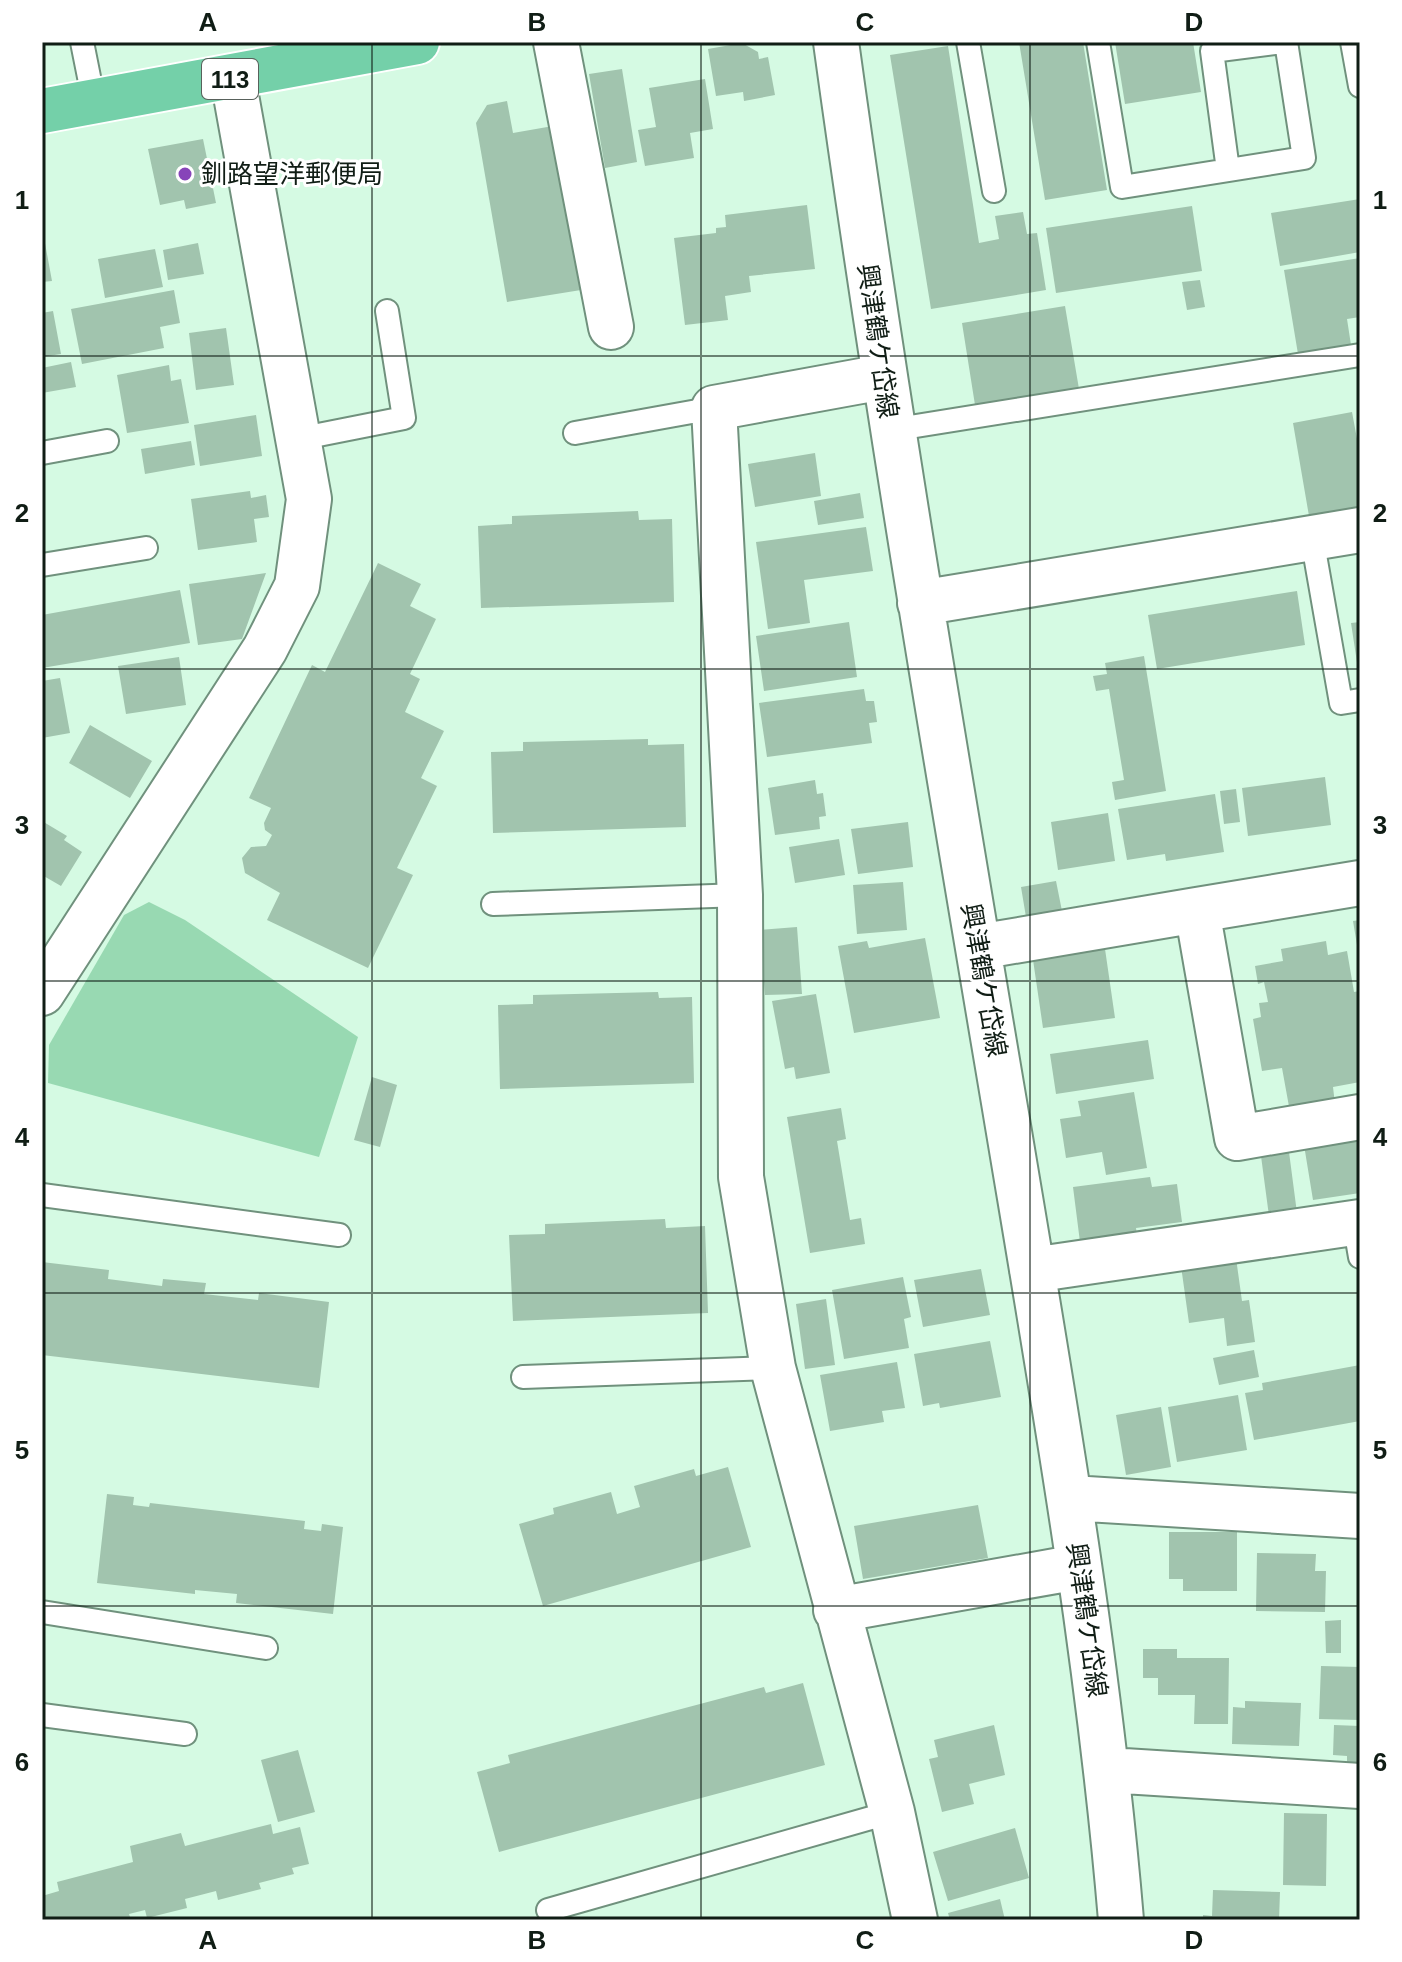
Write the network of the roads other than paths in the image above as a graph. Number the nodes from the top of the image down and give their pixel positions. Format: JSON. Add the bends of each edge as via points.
{"nodes":[{"id":1,"x":82,"y":42,"type":"edge"},
{"id":2,"x":417,"y":42,"type":"edge"},
{"id":3,"x":556,"y":42,"type":"edge"},
{"id":4,"x":836,"y":42,"type":"edge"},
{"id":5,"x":968,"y":42,"type":"edge"},
{"id":6,"x":1098,"y":42,"type":"edge"},
{"id":7,"x":1284,"y":42,"type":"edge"},
{"id":8,"x":1352,"y":42,"type":"edge"},
{"id":9,"x":346,"y":49,"type":"edge"},
{"id":10,"x":233,"y":79,"type":"junction"},
{"id":11,"x":1360,"y":86,"type":"edge"},
{"id":12,"x":94,"y":102,"type":"junction"},
{"id":13,"x":42,"y":111,"type":"edge"},
{"id":14,"x":1228,"y":170,"type":"junction"},
{"id":15,"x":994,"y":191,"type":"dead end"},
{"id":16,"x":387,"y":311,"type":"dead end"},
{"id":17,"x":611,"y":327,"type":"dead end"},
{"id":18,"x":1360,"y":355,"type":"edge"},
{"id":19,"x":883,"y":377,"type":"junction"},
{"id":20,"x":714,"y":408,"type":"junction"},
{"id":21,"x":891,"y":430,"type":"junction"},
{"id":22,"x":575,"y":433,"type":"dead end"},
{"id":23,"x":298,"y":439,"type":"junction"},
{"id":24,"x":107,"y":441,"type":"dead end"},
{"id":25,"x":42,"y":453,"type":"edge"},
{"id":26,"x":1360,"y":530,"type":"edge"},
{"id":27,"x":1312,"y":538,"type":"junction"},
{"id":28,"x":146,"y":548,"type":"dead end"},
{"id":29,"x":42,"y":565,"type":"edge"},
{"id":30,"x":920,"y":603,"type":"junction"},
{"id":31,"x":1360,"y":700,"type":"edge"},
{"id":32,"x":1360,"y":883,"type":"edge"},
{"id":33,"x":740,"y":895,"type":"junction"},
{"id":34,"x":493,"y":904,"type":"dead end"},
{"id":35,"x":1197,"y":910,"type":"junction"},
{"id":36,"x":978,"y":947,"type":"junction"},
{"id":37,"x":42,"y":993,"type":"edge"},
{"id":38,"x":1360,"y":1117,"type":"edge"},
{"id":39,"x":42,"y":1195,"type":"edge"},
{"id":40,"x":1358,"y":1234,"type":"edge"},
{"id":41,"x":339,"y":1235,"type":"dead end"},
{"id":42,"x":1032,"y":1270,"type":"junction"},
{"id":43,"x":773,"y":1368,"type":"junction"},
{"id":44,"x":523,"y":1377,"type":"dead end"},
{"id":45,"x":1071,"y":1498,"type":"junction"},
{"id":46,"x":1360,"y":1516,"type":"edge"},
{"id":47,"x":1078,"y":1567,"type":"junction"},
{"id":48,"x":836,"y":1610,"type":"junction"},
{"id":49,"x":42,"y":1612,"type":"edge"},
{"id":50,"x":266,"y":1648,"type":"dead end"},
{"id":51,"x":42,"y":1715,"type":"edge"},
{"id":52,"x":185,"y":1734,"type":"dead end"},
{"id":53,"x":1108,"y":1770,"type":"junction"},
{"id":54,"x":1360,"y":1786,"type":"edge"},
{"id":55,"x":892,"y":1812,"type":"junction"},
{"id":56,"x":548,"y":1910,"type":"dead end"},
{"id":57,"x":915,"y":1920,"type":"edge"},
{"id":58,"x":1121,"y":1920,"type":"edge"}],
"edges":[{"from":1,"to":12,"type":"lane"},
{"from":2,"to":9,"type":"main road","number":"113"},
{"from":3,"to":17,"type":"street"},
{"from":4,"to":19,"type":"street","name":"興津鶴ケ岱線"},
{"from":5,"to":15,"type":"lane"},
{"from":6,"to":14,"type":"lane","via":[[1122,187]]},
{"from":7,"to":14,"type":"lane","via":[[1212,51]]},
{"from":7,"to":14,"type":"lane","via":[[1304,158]]},
{"from":8,"to":11,"type":"lane"},
{"from":9,"to":10,"type":"main road","number":"113"},
{"from":10,"to":12,"type":"main road","number":"113"},
{"from":10,"to":23,"type":"street"},
{"from":12,"to":13,"type":"main road","number":"113"},
{"from":16,"to":23,"type":"lane","via":[[404,418]]},
{"from":18,"to":21,"type":"lane"},
{"from":19,"to":20,"type":"street"},
{"from":19,"to":21,"type":"street","name":"興津鶴ケ岱線"},
{"from":20,"to":22,"type":"lane"},
{"from":20,"to":33,"type":"street"},
{"from":21,"to":30,"type":"street","name":"興津鶴ケ岱線"},
{"from":23,"to":37,"type":"street","via":[[309,499],[297,586],[265,649]]},
{"from":24,"to":25,"type":"lane"},
{"from":26,"to":27,"type":"street"},
{"from":27,"to":30,"type":"street"},
{"from":27,"to":31,"type":"lane","via":[[1341,703]]},
{"from":28,"to":29,"type":"lane"},
{"from":30,"to":36,"type":"street","name":"興津鶴ケ岱線"},
{"from":32,"to":35,"type":"street"},
{"from":33,"to":34,"type":"lane"},
{"from":33,"to":43,"type":"street","via":[[741,1177]]},
{"from":35,"to":36,"type":"street"},
{"from":35,"to":38,"type":"street","via":[[1237,1138]]},
{"from":36,"to":42,"type":"street","name":"興津鶴ケ岱線"},
{"from":39,"to":41,"type":"lane"},
{"from":40,"to":42,"type":"street"},
{"from":42,"to":45,"type":"street","name":"興津鶴ケ岱線"},
{"from":43,"to":44,"type":"lane"},
{"from":43,"to":48,"type":"street"},
{"from":45,"to":46,"type":"street"},
{"from":45,"to":47,"type":"street","name":"興津鶴ケ岱線"},
{"from":47,"to":48,"type":"street"},
{"from":47,"to":53,"type":"street","name":"興津鶴ケ岱線"},
{"from":48,"to":55,"type":"street"},
{"from":49,"to":50,"type":"lane"},
{"from":51,"to":52,"type":"lane"},
{"from":53,"to":54,"type":"street"},
{"from":53,"to":58,"type":"street","name":"興津鶴ケ岱線"},
{"from":55,"to":56,"type":"lane"},
{"from":55,"to":57,"type":"street"}]}
